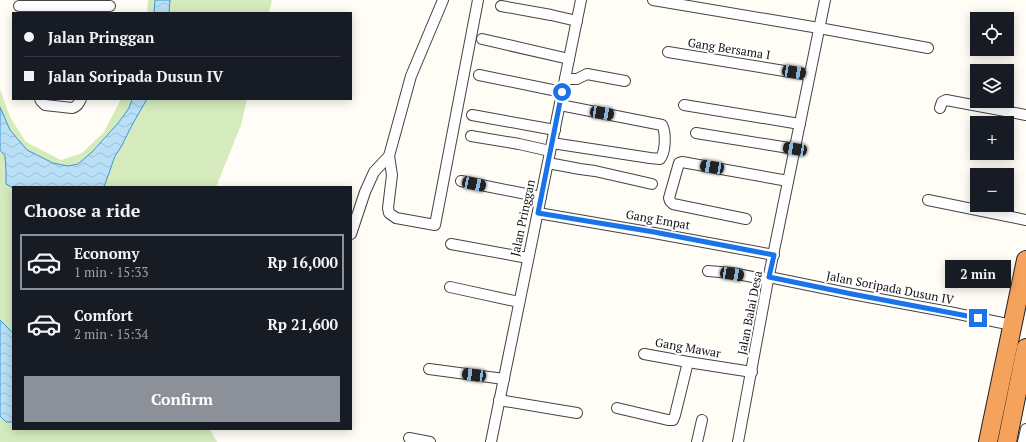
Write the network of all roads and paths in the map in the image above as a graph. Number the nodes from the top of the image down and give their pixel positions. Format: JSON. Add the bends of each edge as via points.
{"nodes":[{"id":1,"x":443,"y":0,"type":"edge"},
{"id":2,"x":478,"y":0,"type":"edge"},
{"id":3,"x":581,"y":0,"type":"edge"},
{"id":4,"x":653,"y":0,"type":"edge"},
{"id":5,"x":825,"y":0,"type":"edge"},
{"id":6,"x":19,"y":6,"type":"edge"},
{"id":7,"x":110,"y":6,"type":"edge"},
{"id":8,"x":501,"y":6,"type":"dead end"},
{"id":9,"x":577,"y":21,"type":"junction"},
{"id":10,"x":819,"y":28,"type":"junction"},
{"id":11,"x":482,"y":39,"type":"dead end"},
{"id":12,"x":928,"y":48,"type":"dead end"},
{"id":13,"x":668,"y":52,"type":"dead end"},
{"id":14,"x":569,"y":59,"type":"junction"},
{"id":15,"x":479,"y":75,"type":"dead end"},
{"id":16,"x":810,"y":75,"type":"junction"},
{"id":17,"x":565,"y":79,"type":"junction"},
{"id":18,"x":625,"y":81,"type":"dead end"},
{"id":19,"x":562,"y":92,"type":"junction"},
{"id":20,"x":40,"y":100,"type":"edge"},
{"id":21,"x":80,"y":100,"type":"edge"},
{"id":22,"x":560,"y":105,"type":"junction"},
{"id":23,"x":684,"y":105,"type":"dead end"},
{"id":24,"x":940,"y":108,"type":"dead end"},
{"id":25,"x":472,"y":115,"type":"dead end"},
{"id":26,"x":1026,"y":115,"type":"edge"},
{"id":27,"x":800,"y":124,"type":"junction"},
{"id":28,"x":555,"y":130,"type":"junction"},
{"id":29,"x":696,"y":133,"type":"dead end"},
{"id":30,"x":471,"y":136,"type":"dead end"},
{"id":31,"x":551,"y":147,"type":"junction"},
{"id":32,"x":795,"y":149,"type":"junction"},
{"id":33,"x":390,"y":156,"type":"junction"},
{"id":34,"x":548,"y":162,"type":"junction"},
{"id":35,"x":461,"y":181,"type":"dead end"},
{"id":36,"x":788,"y":181,"type":"junction"},
{"id":37,"x":652,"y":184,"type":"dead end"},
{"id":38,"x":541,"y":197,"type":"junction"},
{"id":39,"x":928,"y":200,"type":"dead end"},
{"id":40,"x":538,"y":213,"type":"junction"},
{"id":41,"x":746,"y":219,"type":"dead end"},
{"id":42,"x":1026,"y":220,"type":"edge"},
{"id":43,"x":352,"y":231,"type":"edge"},
{"id":44,"x":451,"y":244,"type":"dead end"},
{"id":45,"x":774,"y":255,"type":"junction"},
{"id":46,"x":528,"y":258,"type":"junction"},
{"id":47,"x":1026,"y":260,"type":"edge"},
{"id":48,"x":708,"y":270,"type":"dead end"},
{"id":49,"x":769,"y":278,"type":"junction"},
{"id":50,"x":450,"y":287,"type":"dead end"},
{"id":51,"x":519,"y":302,"type":"junction"},
{"id":52,"x":1009,"y":324,"type":"junction"},
{"id":53,"x":1026,"y":348,"type":"edge"},
{"id":54,"x":644,"y":354,"type":"dead end"},
{"id":55,"x":688,"y":362,"type":"junction"},
{"id":56,"x":430,"y":369,"type":"dead end"},
{"id":57,"x":752,"y":372,"type":"junction"},
{"id":58,"x":504,"y":379,"type":"junction"},
{"id":59,"x":499,"y":400,"type":"junction"},
{"id":60,"x":617,"y":408,"type":"dead end"},
{"id":61,"x":994,"y":412,"type":"junction"},
{"id":62,"x":577,"y":413,"type":"dead end"},
{"id":63,"x":1012,"y":416,"type":"junction"},
{"id":64,"x":702,"y":420,"type":"dead end"},
{"id":65,"x":1026,"y":429,"type":"edge"},
{"id":66,"x":410,"y":438,"type":"dead end"},
{"id":67,"x":430,"y":442,"type":"edge"},
{"id":68,"x":491,"y":442,"type":"edge"},
{"id":69,"x":697,"y":442,"type":"edge"},
{"id":70,"x":738,"y":442,"type":"edge"},
{"id":71,"x":988,"y":442,"type":"edge"},
{"id":72,"x":1007,"y":442,"type":"edge"},
{"id":73,"x":1023,"y":442,"type":"edge"}],
"edges":[{"from":1,"to":33,"type":"street","via":[[411,76]]},
{"from":2,"to":33,"type":"street","via":[[435,225],[396,218],[389,213],[392,175]]},
{"from":3,"to":9,"type":"street","name":"Jalan Pringgan"},
{"from":4,"to":10,"type":"street"},
{"from":5,"to":10,"type":"street","name":"Jalan Balai Desa"},
{"from":6,"to":7,"type":"street"},
{"from":8,"to":9,"type":"street"},
{"from":9,"to":14,"type":"street","name":"Jalan Pringgan"},
{"from":10,"to":12,"type":"street"},
{"from":10,"to":16,"type":"street","name":"Jalan Balai Desa"},
{"from":11,"to":14,"type":"street"},
{"from":13,"to":16,"type":"street","name":"Gang Bersama I"},
{"from":14,"to":17,"type":"street","name":"Jalan Pringgan"},
{"from":15,"to":19,"type":"street"},
{"from":16,"to":27,"type":"street","name":"Jalan Balai Desa"},
{"from":17,"to":18,"type":"street","via":[[577,79],[587,74]]},
{"from":17,"to":19,"type":"street","name":"Jalan Pringgan"},
{"from":19,"to":22,"type":"street","name":"Jalan Pringgan"},
{"from":20,"to":21,"type":"street","via":[[45,106],[72,108],[75,108]]},
{"from":22,"to":28,"type":"street","name":"Jalan Pringgan"},
{"from":22,"to":31,"type":"street","via":[[662,125],[665,133],[662,156],[660,159]]},
{"from":23,"to":27,"type":"street"},
{"from":24,"to":26,"type":"street","via":[[946,100]]},
{"from":25,"to":28,"type":"street"},
{"from":27,"to":32,"type":"street","name":"Jalan Balai Desa"},
{"from":28,"to":31,"type":"street","name":"Jalan Pringgan"},
{"from":29,"to":32,"type":"street"},
{"from":30,"to":31,"type":"street"},
{"from":31,"to":34,"type":"street","name":"Jalan Pringgan"},
{"from":32,"to":36,"type":"street","name":"Jalan Balai Desa"},
{"from":33,"to":43,"type":"street","via":[[374,172]]},
{"from":34,"to":37,"type":"street"},
{"from":34,"to":38,"type":"street","name":"Jalan Pringgan"},
{"from":35,"to":38,"type":"street"},
{"from":36,"to":41,"type":"street","via":[[679,163],[670,198],[673,204]]},
{"from":36,"to":45,"type":"street","name":"Jalan Balai Desa"},
{"from":38,"to":40,"type":"street","name":"Jalan Pringgan"},
{"from":39,"to":42,"type":"street"},
{"from":40,"to":45,"type":"street","name":"Gang Empat"},
{"from":40,"to":46,"type":"street","name":"Jalan Pringgan"},
{"from":44,"to":46,"type":"street"},
{"from":45,"to":49,"type":"street","name":"Jalan Balai Desa"},
{"from":46,"to":51,"type":"street","name":"Jalan Pringgan"},
{"from":47,"to":52,"type":"highway"},
{"from":48,"to":49,"type":"street","name":"Jalan Soripada Dusun IV"},
{"from":49,"to":52,"type":"street","name":"Jalan Soripada Dusun IV"},
{"from":49,"to":57,"type":"street","name":"Jalan Balai Desa"},
{"from":50,"to":51,"type":"street"},
{"from":51,"to":58,"type":"street","name":"Jalan Pringgan"},
{"from":52,"to":61,"type":"highway"},
{"from":53,"to":63,"type":"highway"},
{"from":54,"to":55,"type":"street","name":"Gang Mawar"},
{"from":55,"to":57,"type":"street","name":"Gang Mawar"},
{"from":55,"to":60,"type":"street","via":[[673,420]]},
{"from":56,"to":58,"type":"street"},
{"from":57,"to":70,"type":"street","name":"Jalan Balai Desa"},
{"from":58,"to":59,"type":"street","name":"Jalan Pringgan"},
{"from":59,"to":62,"type":"street"},
{"from":59,"to":68,"type":"street","name":"Jalan Pringgan"},
{"from":61,"to":63,"type":"highway"},
{"from":61,"to":71,"type":"highway"},
{"from":63,"to":72,"type":"highway"},
{"from":64,"to":69,"type":"street"},
{"from":65,"to":73,"type":"street"},
{"from":66,"to":67,"type":"street"}]}
